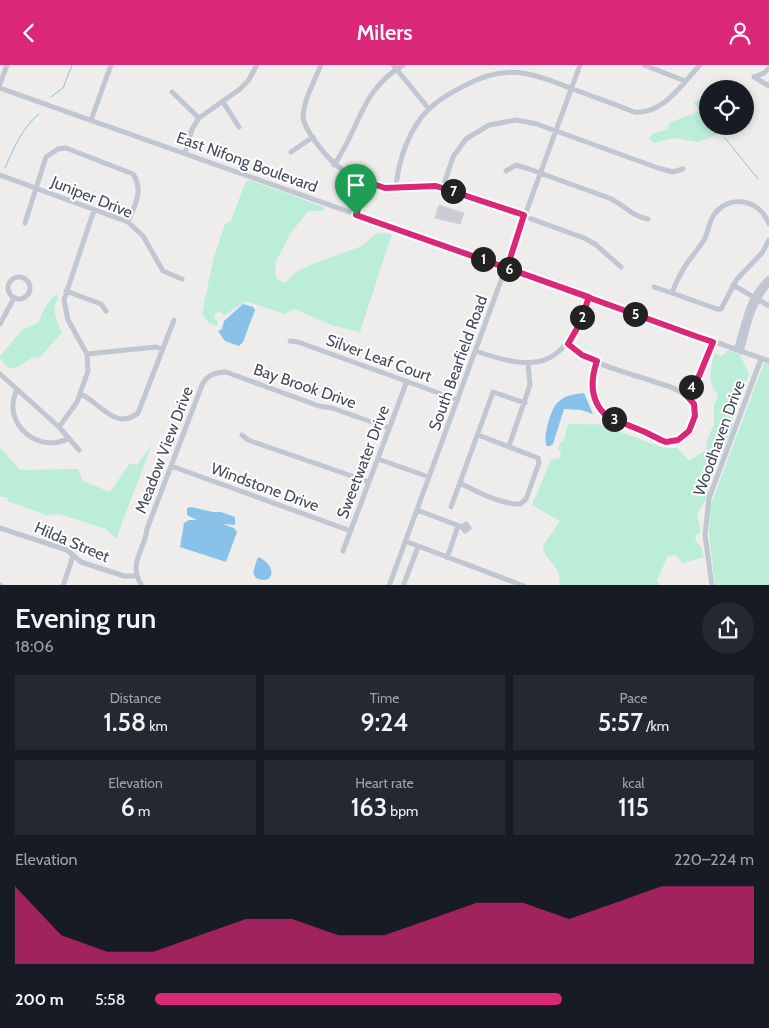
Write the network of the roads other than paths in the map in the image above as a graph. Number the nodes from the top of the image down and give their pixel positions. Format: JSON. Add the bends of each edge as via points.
{"nodes":[{"id":1,"x":7,"y":65,"type":"edge"},
{"id":2,"x":112,"y":65,"type":"edge"},
{"id":3,"x":257,"y":65,"type":"edge"},
{"id":4,"x":321,"y":65,"type":"edge"},
{"id":5,"x":404,"y":65,"type":"edge"},
{"id":6,"x":580,"y":65,"type":"edge"},
{"id":7,"x":644,"y":65,"type":"edge"},
{"id":8,"x":700,"y":65,"type":"edge"},
{"id":9,"x":395,"y":67,"type":"edge"},
{"id":10,"x":769,"y":68,"type":"edge"},
{"id":11,"x":685,"y":81,"type":"junction"},
{"id":12,"x":0,"y":84,"type":"edge"},
{"id":13,"x":769,"y":86,"type":"edge"},
{"id":14,"x":0,"y":87,"type":"edge"},
{"id":15,"x":572,"y":89,"type":"junction"},
{"id":16,"x":172,"y":92,"type":"dead end"},
{"id":17,"x":222,"y":102,"type":"junction"},
{"id":18,"x":429,"y":109,"type":"junction"},
{"id":19,"x":199,"y":118,"type":"junction"},
{"id":20,"x":91,"y":120,"type":"junction"},
{"id":21,"x":239,"y":127,"type":"dead end"},
{"id":22,"x":556,"y":131,"type":"junction"},
{"id":23,"x":313,"y":137,"type":"junction"},
{"id":24,"x":291,"y":152,"type":"dead end"},
{"id":25,"x":185,"y":153,"type":"junction"},
{"id":26,"x":334,"y":165,"type":"junction"},
{"id":27,"x":683,"y":169,"type":"dead end"},
{"id":28,"x":506,"y":171,"type":"dead end"},
{"id":29,"x":540,"y":173,"type":"junction"},
{"id":30,"x":0,"y":175,"type":"edge"},
{"id":31,"x":367,"y":182,"type":"junction"},
{"id":32,"x":443,"y":187,"type":"junction"},
{"id":33,"x":37,"y":188,"type":"junction"},
{"id":34,"x":396,"y":188,"type":"junction"},
{"id":35,"x":94,"y":210,"type":"junction"},
{"id":36,"x":356,"y":215,"type":"junction"},
{"id":37,"x":524,"y":215,"type":"junction"},
{"id":38,"x":648,"y":219,"type":"dead end"},
{"id":39,"x":128,"y":222,"type":"junction"},
{"id":40,"x":25,"y":223,"type":"dead end"},
{"id":41,"x":769,"y":224,"type":"edge"},
{"id":42,"x":769,"y":240,"type":"edge"},
{"id":43,"x":621,"y":267,"type":"dead end"},
{"id":44,"x":507,"y":268,"type":"junction"},
{"id":45,"x":769,"y":278,"type":"edge"},
{"id":46,"x":182,"y":279,"type":"dead end"},
{"id":47,"x":769,"y":284,"type":"edge"},
{"id":48,"x":733,"y":285,"type":"junction"},
{"id":49,"x":654,"y":287,"type":"dead end"},
{"id":50,"x":66,"y":291,"type":"junction"},
{"id":51,"x":672,"y":293,"type":"junction"},
{"id":52,"x":589,"y":297,"type":"junction"},
{"id":53,"x":14,"y":298,"type":"junction"},
{"id":54,"x":755,"y":298,"type":"junction"},
{"id":55,"x":769,"y":306,"type":"edge"},
{"id":56,"x":106,"y":311,"type":"dead end"},
{"id":57,"x":174,"y":319,"type":"dead end"},
{"id":58,"x":0,"y":324,"type":"edge"},
{"id":59,"x":290,"y":341,"type":"dead end"},
{"id":60,"x":713,"y":342,"type":"junction"},
{"id":61,"x":568,"y":344,"type":"junction"},
{"id":62,"x":162,"y":349,"type":"junction"},
{"id":63,"x":476,"y":351,"type":"junction"},
{"id":64,"x":739,"y":351,"type":"junction"},
{"id":65,"x":87,"y":354,"type":"junction"},
{"id":66,"x":761,"y":359,"type":"junction"},
{"id":67,"x":597,"y":361,"type":"junction"},
{"id":68,"x":769,"y":361,"type":"edge"},
{"id":69,"x":528,"y":363,"type":"junction"},
{"id":70,"x":0,"y":374,"type":"edge"},
{"id":71,"x":212,"y":374,"type":"joint"},
{"id":72,"x":407,"y":381,"type":"junction"},
{"id":73,"x":17,"y":390,"type":"junction"},
{"id":74,"x":81,"y":394,"type":"junction"},
{"id":75,"x":686,"y":395,"type":"junction"},
{"id":76,"x":458,"y":400,"type":"junction"},
{"id":77,"x":524,"y":403,"type":"junction"},
{"id":78,"x":58,"y":427,"type":"junction"},
{"id":79,"x":389,"y":429,"type":"junction"},
{"id":80,"x":242,"y":435,"type":"dead end"},
{"id":81,"x":478,"y":435,"type":"junction"},
{"id":82,"x":69,"y":438,"type":"junction"},
{"id":83,"x":509,"y":446,"type":"junction"},
{"id":84,"x":79,"y":450,"type":"dead end"},
{"id":85,"x":378,"y":459,"type":"junction"},
{"id":86,"x":171,"y":466,"type":"junction"},
{"id":87,"x":429,"y":477,"type":"junction"},
{"id":88,"x":369,"y":482,"type":"junction"},
{"id":89,"x":460,"y":483,"type":"junction"},
{"id":90,"x":451,"y":507,"type":"dead end"},
{"id":91,"x":417,"y":510,"type":"junction"},
{"id":92,"x":0,"y":528,"type":"edge"},
{"id":93,"x":351,"y":531,"type":"junction"},
{"id":94,"x":405,"y":541,"type":"junction"},
{"id":95,"x":418,"y":547,"type":"junction"},
{"id":96,"x":343,"y":551,"type":"dead end"},
{"id":97,"x":73,"y":556,"type":"junction"},
{"id":98,"x":447,"y":558,"type":"junction"},
{"id":99,"x":136,"y":576,"type":"junction"},
{"id":100,"x":63,"y":585,"type":"edge"},
{"id":101,"x":142,"y":585,"type":"edge"},
{"id":102,"x":388,"y":585,"type":"edge"},
{"id":103,"x":403,"y":585,"type":"edge"},
{"id":104,"x":524,"y":585,"type":"edge"},
{"id":105,"x":712,"y":585,"type":"edge"}],
"edges":[{"from":1,"to":12,"type":"street"},
{"from":2,"to":20,"type":"street"},
{"from":3,"to":17,"type":"street","via":[[248,81]]},
{"from":4,"to":23,"type":"street","via":[[304,113],[305,124]]},
{"from":5,"to":9,"type":"street"},
{"from":6,"to":15,"type":"street","name":"South Bearfield Road"},
{"from":7,"to":11,"type":"street"},
{"from":8,"to":11,"type":"street"},
{"from":9,"to":18,"type":"street"},
{"from":9,"to":26,"type":"street","via":[[368,98]]},
{"from":10,"to":13,"type":"street","via":[[754,77]]},
{"from":11,"to":15,"type":"street","via":[[661,106],[645,113]]},
{"from":14,"to":20,"type":"street","name":"East Nifong Boulevard"},
{"from":15,"to":18,"type":"street","via":[[521,73],[493,74],[468,84]]},
{"from":15,"to":22,"type":"street","name":"South Bearfield Road"},
{"from":16,"to":19,"type":"street"},
{"from":17,"to":19,"type":"street"},
{"from":17,"to":21,"type":"street"},
{"from":18,"to":34,"type":"street","via":[[409,139]]},
{"from":19,"to":25,"type":"street"},
{"from":20,"to":25,"type":"street","name":"East Nifong Boulevard"},
{"from":22,"to":27,"type":"street","via":[[658,168],[673,172]]},
{"from":22,"to":29,"type":"street","name":"South Bearfield Road"},
{"from":22,"to":32,"type":"street","via":[[528,121],[489,125],[459,147]]},
{"from":23,"to":24,"type":"street"},
{"from":23,"to":26,"type":"street"},
{"from":25,"to":36,"type":"street","name":"East Nifong Boulevard"},
{"from":26,"to":31,"type":"street"},
{"from":28,"to":29,"type":"street","via":[[516,165]]},
{"from":29,"to":37,"type":"street","name":"South Bearfield Road"},
{"from":29,"to":38,"type":"street","via":[[609,198],[639,218]]},
{"from":30,"to":33,"type":"street","name":"Juniper Drive"},
{"from":31,"to":34,"type":"street"},
{"from":31,"to":36,"type":"street"},
{"from":32,"to":34,"type":"street"},
{"from":32,"to":37,"type":"street"},
{"from":33,"to":35,"type":"street","name":"Juniper Drive"},
{"from":33,"to":39,"type":"street","via":[[46,157],[58,149],[66,148],[127,170],[139,186]]},
{"from":33,"to":40,"type":"street"},
{"from":35,"to":39,"type":"street","name":"Juniper Drive"},
{"from":35,"to":50,"type":"street"},
{"from":36,"to":44,"type":"street","name":"East Nifong Boulevard"},
{"from":37,"to":43,"type":"street","via":[[591,241]]},
{"from":37,"to":44,"type":"street","name":"South Bearfield Road"},
{"from":39,"to":46,"type":"street","name":"Juniper Drive","via":[[143,236],[163,271]]},
{"from":41,"to":51,"type":"street","via":[[754,205],[740,201],[722,207],[679,275]]},
{"from":42,"to":48,"type":"street","via":[[762,253]]},
{"from":44,"to":52,"type":"street","name":"East Nifong Boulevard"},
{"from":44,"to":63,"type":"street","name":"South Bearfield Road"},
{"from":45,"to":54,"type":"street"},
{"from":47,"to":54,"type":"street"},
{"from":48,"to":51,"type":"street","via":[[724,306],[717,309]]},
{"from":48,"to":54,"type":"street"},
{"from":49,"to":51,"type":"street"},
{"from":50,"to":56,"type":"street","via":[[101,304]]},
{"from":50,"to":65,"type":"street","via":[[64,300],[68,319]]},
{"from":52,"to":60,"type":"street","name":"East Nifong Boulevard"},
{"from":52,"to":61,"type":"street"},
{"from":53,"to":53,"type":"street","via":[[22,299],[30,292],[28,281],[22,277],[14,277],[9,282],[8,290]]},
{"from":53,"to":58,"type":"street"},
{"from":54,"to":55,"type":"street"},
{"from":54,"to":64,"type":"street"},
{"from":57,"to":62,"type":"street"},
{"from":59,"to":72,"type":"street","name":"Silver Leaf Court"},
{"from":60,"to":64,"type":"street","name":"East Nifong Boulevard"},
{"from":60,"to":75,"type":"street","via":[[699,376]]},
{"from":61,"to":67,"type":"street"},
{"from":61,"to":69,"type":"street","via":[[550,357]]},
{"from":62,"to":65,"type":"street"},
{"from":62,"to":74,"type":"street","via":[[138,413],[133,417],[125,421],[115,419]]},
{"from":63,"to":69,"type":"street","via":[[503,361]]},
{"from":63,"to":76,"type":"street","name":"South Bearfield Road"},
{"from":64,"to":66,"type":"street","name":"East Nifong Boulevard"},
{"from":65,"to":74,"type":"street","via":[[88,371]]},
{"from":66,"to":68,"type":"street","name":"East Nifong Boulevard"},
{"from":66,"to":105,"type":"street","name":"Woodhaven Drive","via":[[709,498],[705,535]]},
{"from":67,"to":75,"type":"street"},
{"from":67,"to":75,"type":"street","via":[[592,387],[603,413],[666,442],[678,440],[689,431],[695,411],[694,404]]},
{"from":69,"to":77,"type":"street","via":[[530,385]]},
{"from":70,"to":73,"type":"street"},
{"from":71,"to":79,"type":"street","name":"Bay Brook Drive","via":[[226,372]]},
{"from":71,"to":86,"type":"street","name":"Meadow View Drive","via":[[204,380]]},
{"from":72,"to":76,"type":"street","name":"Silver Leaf Court"},
{"from":72,"to":79,"type":"street","name":"Sweetwater Drive"},
{"from":73,"to":78,"type":"street"},
{"from":73,"to":82,"type":"street","via":[[8,411],[19,431],[49,444]]},
{"from":74,"to":78,"type":"street"},
{"from":76,"to":87,"type":"street","name":"South Bearfield Road"},
{"from":77,"to":81,"type":"street","via":[[493,392]]},
{"from":77,"to":83,"type":"street"},
{"from":78,"to":82,"type":"street"},
{"from":79,"to":85,"type":"street","name":"Sweetwater Drive"},
{"from":80,"to":88,"type":"street","via":[[248,440]]},
{"from":81,"to":83,"type":"street"},
{"from":81,"to":89,"type":"street"},
{"from":82,"to":84,"type":"street"},
{"from":83,"to":89,"type":"street","via":[[538,458],[524,502],[510,503]]},
{"from":85,"to":87,"type":"street"},
{"from":85,"to":88,"type":"street","name":"Sweetwater Drive"},
{"from":86,"to":93,"type":"street","name":"Windstone Drive"},
{"from":86,"to":99,"type":"street","name":"Meadow View Drive","via":[[146,539],[138,553]]},
{"from":87,"to":91,"type":"street","name":"South Bearfield Road"},
{"from":88,"to":93,"type":"street","name":"Sweetwater Drive"},
{"from":89,"to":90,"type":"street"},
{"from":91,"to":94,"type":"street","name":"South Bearfield Road"},
{"from":91,"to":98,"type":"street","via":[[460,526]]},
{"from":92,"to":97,"type":"street","name":"Hilda Street","via":[[66,550]]},
{"from":93,"to":96,"type":"street","name":"Sweetwater Drive"},
{"from":94,"to":95,"type":"street"},
{"from":94,"to":102,"type":"street","name":"South Bearfield Road"},
{"from":95,"to":98,"type":"street"},
{"from":95,"to":103,"type":"street"},
{"from":97,"to":99,"type":"street","name":"Hilda Street","via":[[103,570]]},
{"from":97,"to":100,"type":"street"},
{"from":98,"to":104,"type":"street"},
{"from":99,"to":101,"type":"street"}]}
